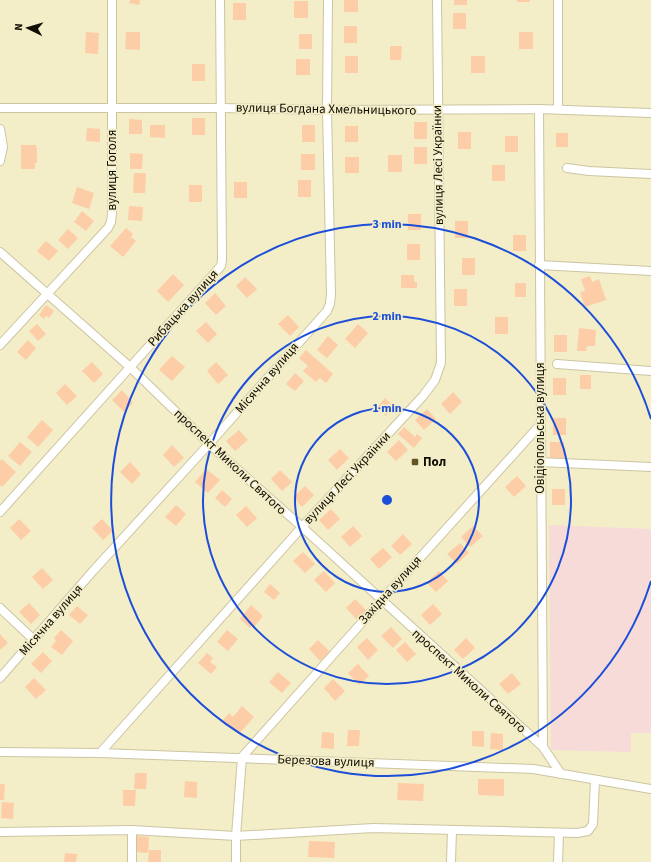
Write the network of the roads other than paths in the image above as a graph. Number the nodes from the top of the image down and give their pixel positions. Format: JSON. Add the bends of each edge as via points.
{"nodes":[{"id":1,"x":112,"y":0,"type":"edge"},
{"id":2,"x":220,"y":0,"type":"edge"},
{"id":3,"x":328,"y":0,"type":"edge"},
{"id":4,"x":437,"y":0,"type":"edge"},
{"id":5,"x":558,"y":0,"type":"edge"},
{"id":6,"x":0,"y":108,"type":"edge"},
{"id":7,"x":112,"y":108,"type":"junction"},
{"id":8,"x":222,"y":108,"type":"junction"},
{"id":9,"x":538,"y":109,"type":"junction"},
{"id":10,"x":558,"y":109,"type":"junction"},
{"id":11,"x":327,"y":110,"type":"junction"},
{"id":12,"x":438,"y":110,"type":"junction"},
{"id":13,"x":651,"y":113,"type":"edge"},
{"id":14,"x":0,"y":128,"type":"edge"},
{"id":15,"x":0,"y":161,"type":"edge"},
{"id":16,"x":567,"y":168,"type":"dead end"},
{"id":17,"x":651,"y":174,"type":"edge"},
{"id":18,"x":0,"y":252,"type":"edge"},
{"id":19,"x":539,"y":265,"type":"junction"},
{"id":20,"x":651,"y":271,"type":"edge"},
{"id":21,"x":48,"y":293,"type":"junction"},
{"id":22,"x":0,"y":346,"type":"edge"},
{"id":23,"x":557,"y":364,"type":"dead end"},
{"id":24,"x":130,"y":367,"type":"junction"},
{"id":25,"x":651,"y":371,"type":"edge"},
{"id":26,"x":540,"y":425,"type":"junction"},
{"id":27,"x":209,"y":444,"type":"junction"},
{"id":28,"x":540,"y":462,"type":"junction"},
{"id":29,"x":651,"y":468,"type":"edge"},
{"id":30,"x":0,"y":512,"type":"edge"},
{"id":31,"x":302,"y":527,"type":"junction"},
{"id":32,"x":381,"y":601,"type":"junction"},
{"id":33,"x":0,"y":608,"type":"edge"},
{"id":34,"x":34,"y":640,"type":"junction"},
{"id":35,"x":0,"y":678,"type":"edge"},
{"id":36,"x":543,"y":747,"type":"junction"},
{"id":37,"x":0,"y":752,"type":"edge"},
{"id":38,"x":100,"y":753,"type":"junction"},
{"id":39,"x":242,"y":758,"type":"junction"},
{"id":40,"x":561,"y":774,"type":"junction"},
{"id":41,"x":595,"y":780,"type":"junction"},
{"id":42,"x":651,"y":789,"type":"edge"},
{"id":43,"x":132,"y":830,"type":"junction"},
{"id":44,"x":452,"y":830,"type":"junction"},
{"id":45,"x":0,"y":832,"type":"edge"},
{"id":46,"x":559,"y":833,"type":"junction"},
{"id":47,"x":236,"y":836,"type":"junction"},
{"id":48,"x":132,"y":862,"type":"edge"},
{"id":49,"x":236,"y":862,"type":"edge"},
{"id":50,"x":451,"y":862,"type":"edge"},
{"id":51,"x":558,"y":862,"type":"edge"}],
"edges":[{"from":1,"to":7,"type":"street","name":"вулиця Гоголя"},
{"from":2,"to":8,"type":"street","name":"Рибацька вулиця"},
{"from":3,"to":11,"type":"street","name":"Місячна вулиця"},
{"from":4,"to":12,"type":"street","name":"вулиця Лесі Українки"},
{"from":5,"to":10,"type":"street"},
{"from":6,"to":7,"type":"street","name":"вулиця Богдана Хмельницького"},
{"from":7,"to":8,"type":"street","name":"вулиця Богдана Хмельницького"},
{"from":7,"to":21,"type":"street","name":"вулиця Гоголя","via":[[111,222]]},
{"from":8,"to":11,"type":"street","name":"вулиця Богдана Хмельницького"},
{"from":8,"to":24,"type":"street","name":"Рибацька вулиця","via":[[221,266]]},
{"from":9,"to":10,"type":"street","name":"вулиця Богдана Хмельницького"},
{"from":9,"to":12,"type":"street","name":"вулиця Богдана Хмельницького"},
{"from":9,"to":19,"type":"street","name":"Овідіопольська вулиця"},
{"from":10,"to":13,"type":"street","name":"вулиця Богдана Хмельницького"},
{"from":11,"to":12,"type":"street","name":"вулиця Богдана Хмельницького"},
{"from":11,"to":27,"type":"street","name":"Місячна вулиця","via":[[330,304],[327,311]]},
{"from":12,"to":31,"type":"street","name":"вулиця Лесі Українки","via":[[441,363],[439,372],[423,396]]},
{"from":14,"to":15,"type":"street","via":[[3,147]]},
{"from":16,"to":17,"type":"street"},
{"from":18,"to":21,"type":"street","name":"проспект Миколи Святого"},
{"from":19,"to":20,"type":"street"},
{"from":19,"to":26,"type":"street","name":"Овідіопольська вулиця"},
{"from":21,"to":22,"type":"street","name":"вулиця Гоголя"},
{"from":21,"to":24,"type":"street","name":"проспект Миколи Святого"},
{"from":23,"to":25,"type":"street"},
{"from":24,"to":27,"type":"street","name":"проспект Миколи Святого"},
{"from":24,"to":30,"type":"street","name":"Рибацька вулиця"},
{"from":26,"to":28,"type":"street","name":"Овідіопольська вулиця"},
{"from":26,"to":32,"type":"street","name":"Західна вулиця"},
{"from":27,"to":31,"type":"street","name":"проспект Миколи Святого"},
{"from":27,"to":34,"type":"street","name":"Місячна вулиця"},
{"from":28,"to":29,"type":"street"},
{"from":28,"to":36,"type":"street","name":"Овідіопольська вулиця"},
{"from":31,"to":32,"type":"street","name":"проспект Миколи Святого"},
{"from":31,"to":38,"type":"street","name":"вулиця Лесі Українки"},
{"from":32,"to":36,"type":"street","name":"проспект Миколи Святого"},
{"from":32,"to":39,"type":"street","name":"Західна вулиця"},
{"from":33,"to":34,"type":"street"},
{"from":34,"to":35,"type":"street","name":"Місячна вулиця"},
{"from":36,"to":40,"type":"street","name":"проспект Миколи Святого"},
{"from":37,"to":38,"type":"street","name":"Березова вулиця"},
{"from":38,"to":39,"type":"street","name":"Березова вулиця"},
{"from":39,"to":40,"type":"street","name":"Березова вулиця","via":[[533,769]]},
{"from":39,"to":47,"type":"street"},
{"from":40,"to":41,"type":"street","name":"Березова вулиця"},
{"from":41,"to":42,"type":"street","name":"Березова вулиця"},
{"from":41,"to":46,"type":"street","via":[[593,824],[588,831]]},
{"from":43,"to":45,"type":"street"},
{"from":43,"to":47,"type":"street"},
{"from":43,"to":48,"type":"street"},
{"from":44,"to":46,"type":"street"},
{"from":44,"to":47,"type":"street","via":[[373,828]]},
{"from":44,"to":50,"type":"street"},
{"from":46,"to":51,"type":"street"},
{"from":47,"to":49,"type":"street"}]}
